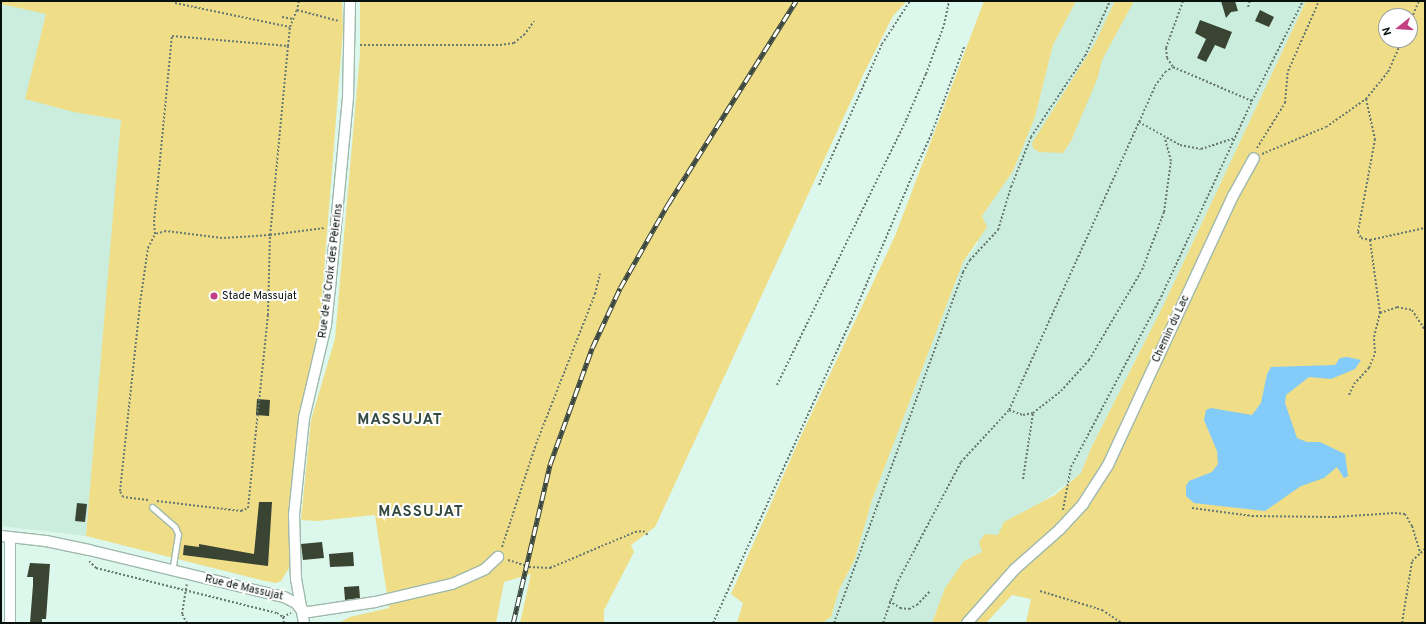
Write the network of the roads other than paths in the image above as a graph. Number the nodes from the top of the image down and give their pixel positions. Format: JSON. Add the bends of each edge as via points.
{"nodes":[{"id":1,"x":350,"y":1,"type":"edge"},
{"id":2,"x":1254,"y":158,"type":"road end"},
{"id":3,"x":152,"y":507,"type":"dead end"},
{"id":4,"x":6,"y":537,"type":"edge"},
{"id":5,"x":498,"y":557,"type":"road end"},
{"id":6,"x":172,"y":571,"type":"junction"},
{"id":7,"x":302,"y":611,"type":"junction"},
{"id":8,"x":10,"y":623,"type":"edge"},
{"id":9,"x":304,"y":623,"type":"edge"},
{"id":10,"x":967,"y":623,"type":"edge"}],
"edges":[{"from":1,"to":7,"type":"street","name":"Rue de la Croix des Pèlerins","via":[[348,98],[326,325],[304,418],[299,456],[294,528],[296,579]]},
{"from":2,"to":10,"type":"street","name":"Chemin du Lac","via":[[1233,196],[1108,465],[1078,509],[1060,529],[1009,575]]},
{"from":3,"to":6,"type":"lane","via":[[178,534]]},
{"from":4,"to":6,"type":"street","name":"Rue de Massujat","via":[[89,550]]},
{"from":4,"to":8,"type":"street"},
{"from":5,"to":7,"type":"street","via":[[485,569],[452,584],[348,607]]},
{"from":6,"to":7,"type":"street","name":"Rue de Massujat","via":[[290,599]]},
{"from":7,"to":9,"type":"street","name":"Rue de la Croix des Pèlerins"}]}
